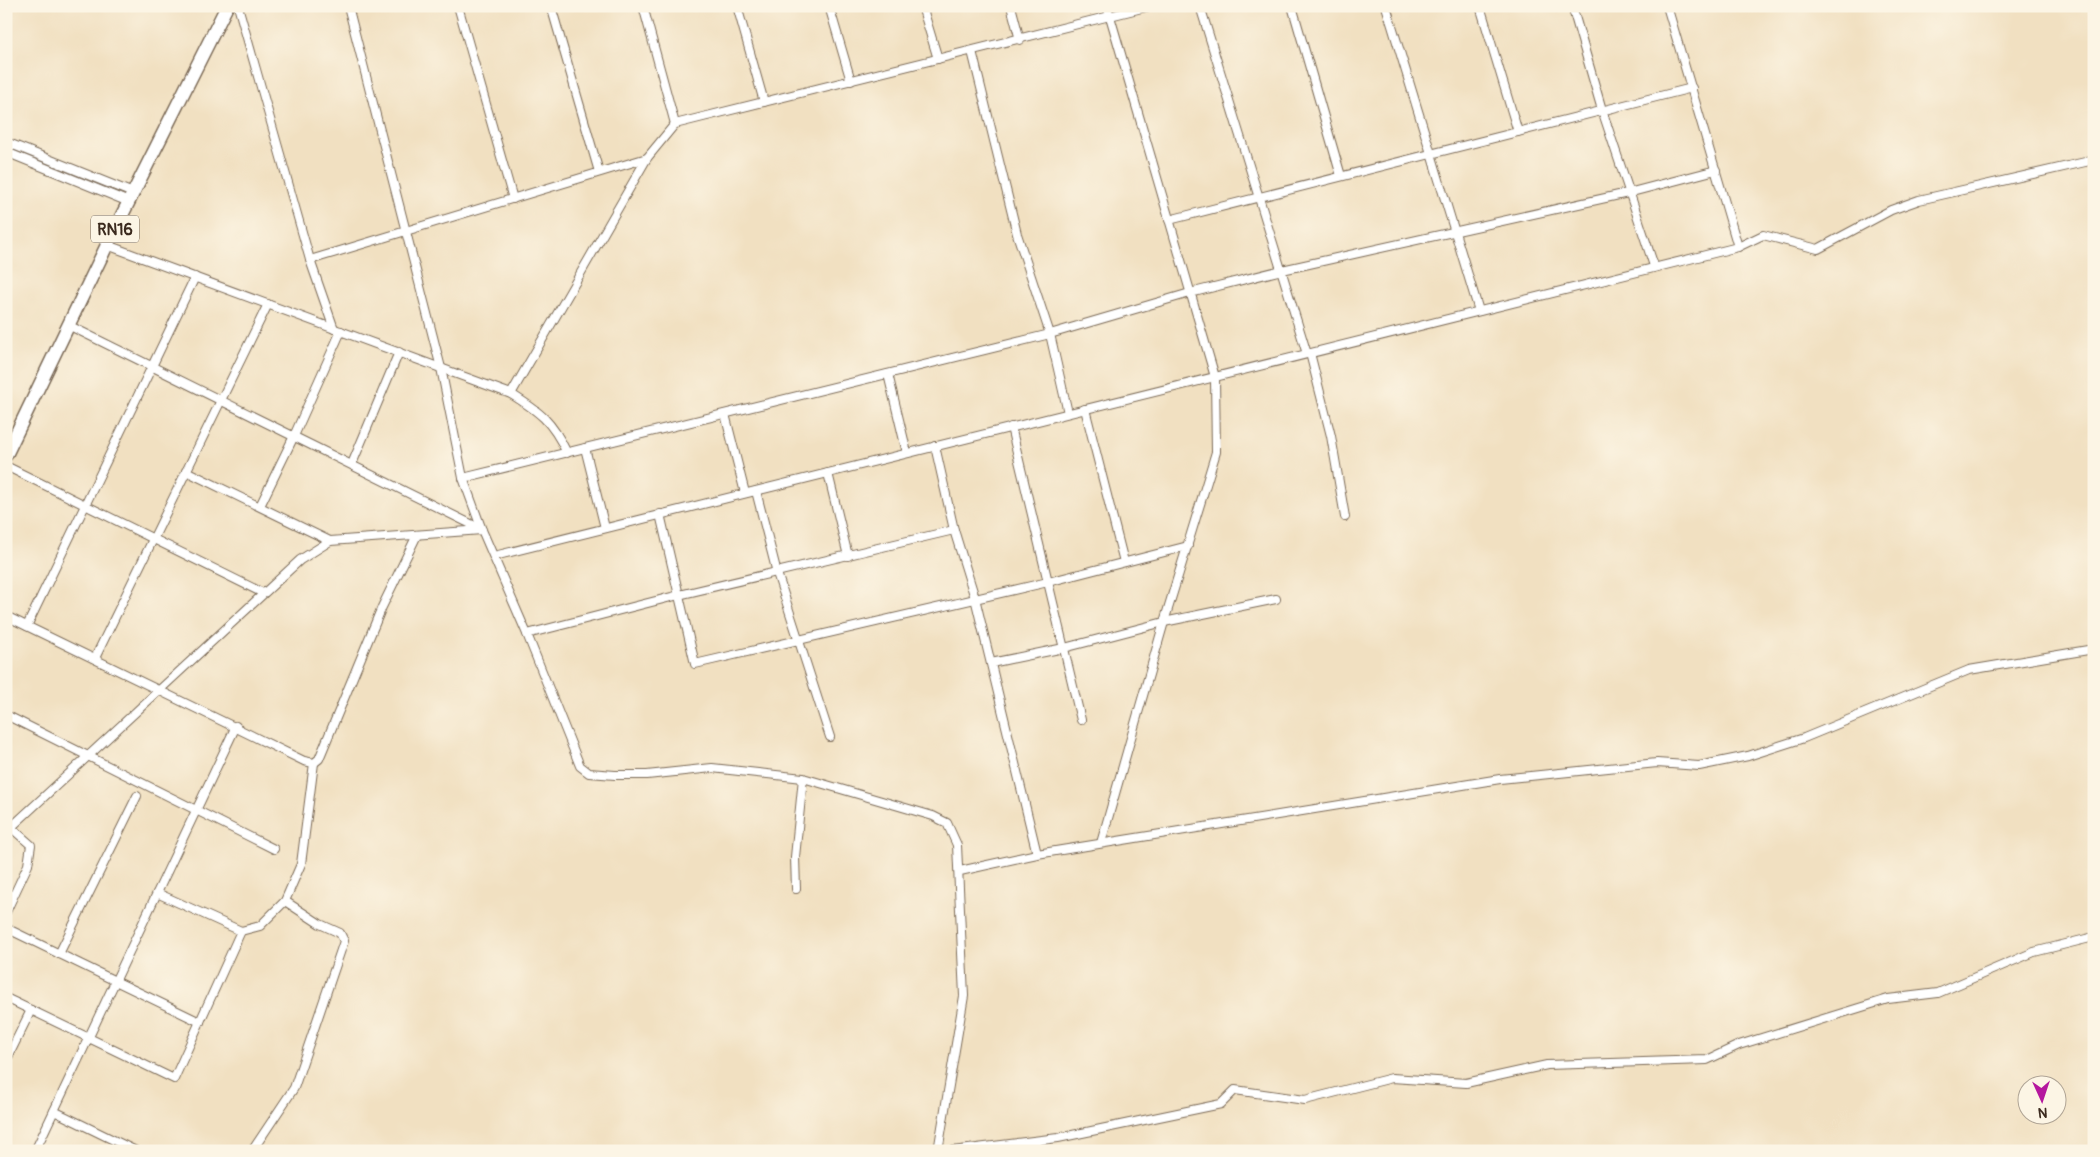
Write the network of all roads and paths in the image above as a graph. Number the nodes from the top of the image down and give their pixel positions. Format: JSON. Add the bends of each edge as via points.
{"nodes":[{"id":1,"x":228,"y":6,"type":"edge"},
{"id":2,"x":238,"y":6,"type":"edge"},
{"id":3,"x":348,"y":6,"type":"edge"},
{"id":4,"x":458,"y":6,"type":"edge"},
{"id":5,"x":551,"y":6,"type":"edge"},
{"id":6,"x":642,"y":6,"type":"edge"},
{"id":7,"x":736,"y":6,"type":"edge"},
{"id":8,"x":829,"y":6,"type":"edge"},
{"id":9,"x":922,"y":6,"type":"edge"},
{"id":10,"x":1011,"y":6,"type":"edge"},
{"id":11,"x":1107,"y":6,"type":"edge"},
{"id":12,"x":1150,"y":6,"type":"edge"},
{"id":13,"x":1200,"y":6,"type":"edge"},
{"id":14,"x":1292,"y":6,"type":"edge"},
{"id":15,"x":1386,"y":6,"type":"edge"},
{"id":16,"x":1480,"y":6,"type":"edge"},
{"id":17,"x":1572,"y":6,"type":"edge"},
{"id":18,"x":1668,"y":6,"type":"edge"},
{"id":19,"x":1110,"y":16,"type":"junction"},
{"id":20,"x":1020,"y":40,"type":"junction"},
{"id":21,"x":972,"y":51,"type":"junction"},
{"id":22,"x":938,"y":59,"type":"junction"},
{"id":23,"x":851,"y":81,"type":"junction"},
{"id":24,"x":1692,"y":88,"type":"junction"},
{"id":25,"x":764,"y":102,"type":"junction"},
{"id":26,"x":1602,"y":110,"type":"junction"},
{"id":27,"x":676,"y":124,"type":"junction"},
{"id":28,"x":1518,"y":132,"type":"junction"},
{"id":29,"x":6,"y":142,"type":"edge"},
{"id":30,"x":6,"y":152,"type":"edge"},
{"id":31,"x":1431,"y":154,"type":"junction"},
{"id":32,"x":647,"y":158,"type":"junction"},
{"id":33,"x":2094,"y":160,"type":"edge"},
{"id":34,"x":1716,"y":170,"type":"junction"},
{"id":35,"x":599,"y":172,"type":"junction"},
{"id":36,"x":1341,"y":176,"type":"junction"},
{"id":37,"x":1628,"y":193,"type":"junction"},
{"id":38,"x":1259,"y":197,"type":"junction"},
{"id":39,"x":131,"y":198,"type":"junction"},
{"id":40,"x":514,"y":199,"type":"junction"},
{"id":41,"x":1169,"y":220,"type":"junction"},
{"id":42,"x":1455,"y":231,"type":"junction"},
{"id":43,"x":406,"y":232,"type":"junction"},
{"id":44,"x":107,"y":245,"type":"junction"},
{"id":45,"x":1738,"y":247,"type":"junction"},
{"id":46,"x":310,"y":260,"type":"junction"},
{"id":47,"x":1654,"y":266,"type":"junction"},
{"id":48,"x":1282,"y":270,"type":"junction"},
{"id":49,"x":195,"y":277,"type":"junction"},
{"id":50,"x":1190,"y":293,"type":"junction"},
{"id":51,"x":268,"y":304,"type":"junction"},
{"id":52,"x":1479,"y":311,"type":"junction"},
{"id":53,"x":68,"y":325,"type":"junction"},
{"id":54,"x":337,"y":330,"type":"junction"},
{"id":55,"x":1050,"y":334,"type":"junction"},
{"id":56,"x":399,"y":352,"type":"junction"},
{"id":57,"x":1308,"y":354,"type":"junction"},
{"id":58,"x":152,"y":366,"type":"junction"},
{"id":59,"x":441,"y":368,"type":"junction"},
{"id":60,"x":888,"y":374,"type":"junction"},
{"id":61,"x":1215,"y":377,"type":"junction"},
{"id":62,"x":511,"y":394,"type":"junction"},
{"id":63,"x":221,"y":400,"type":"junction"},
{"id":64,"x":1085,"y":409,"type":"junction"},
{"id":65,"x":1068,"y":413,"type":"junction"},
{"id":66,"x":725,"y":414,"type":"junction"},
{"id":67,"x":1011,"y":427,"type":"junction"},
{"id":68,"x":294,"y":436,"type":"junction"},
{"id":69,"x":935,"y":446,"type":"junction"},
{"id":70,"x":585,"y":448,"type":"junction"},
{"id":71,"x":567,"y":453,"type":"junction"},
{"id":72,"x":907,"y":453,"type":"junction"},
{"id":73,"x":6,"y":454,"type":"edge"},
{"id":74,"x":352,"y":464,"type":"junction"},
{"id":75,"x":6,"y":466,"type":"edge"},
{"id":76,"x":186,"y":471,"type":"junction"},
{"id":77,"x":828,"y":473,"type":"junction"},
{"id":78,"x":464,"y":478,"type":"junction"},
{"id":79,"x":756,"y":491,"type":"junction"},
{"id":80,"x":745,"y":493,"type":"junction"},
{"id":81,"x":84,"y":505,"type":"junction"},
{"id":82,"x":260,"y":506,"type":"junction"},
{"id":83,"x":660,"y":514,"type":"junction"},
{"id":84,"x":1345,"y":517,"type":"dead end"},
{"id":85,"x":605,"y":528,"type":"junction"},
{"id":86,"x":482,"y":530,"type":"junction"},
{"id":87,"x":954,"y":530,"type":"junction"},
{"id":88,"x":417,"y":535,"type":"junction"},
{"id":89,"x":153,"y":539,"type":"junction"},
{"id":90,"x":330,"y":540,"type":"junction"},
{"id":91,"x":1188,"y":546,"type":"junction"},
{"id":92,"x":494,"y":556,"type":"junction"},
{"id":93,"x":848,"y":556,"type":"junction"},
{"id":94,"x":1124,"y":562,"type":"junction"},
{"id":95,"x":777,"y":573,"type":"junction"},
{"id":96,"x":1048,"y":582,"type":"junction"},
{"id":97,"x":264,"y":593,"type":"junction"},
{"id":98,"x":679,"y":595,"type":"junction"},
{"id":99,"x":975,"y":598,"type":"junction"},
{"id":100,"x":1276,"y":599,"type":"dead end"},
{"id":101,"x":6,"y":616,"type":"edge"},
{"id":102,"x":1164,"y":622,"type":"junction"},
{"id":103,"x":27,"y":626,"type":"junction"},
{"id":104,"x":528,"y":634,"type":"junction"},
{"id":105,"x":798,"y":640,"type":"junction"},
{"id":106,"x":1064,"y":648,"type":"junction"},
{"id":107,"x":2094,"y":649,"type":"edge"},
{"id":108,"x":95,"y":658,"type":"junction"},
{"id":109,"x":991,"y":663,"type":"junction"},
{"id":110,"x":161,"y":690,"type":"junction"},
{"id":111,"x":6,"y":715,"type":"edge"},
{"id":112,"x":1081,"y":720,"type":"dead end"},
{"id":113,"x":236,"y":726,"type":"junction"},
{"id":114,"x":830,"y":737,"type":"dead end"},
{"id":115,"x":89,"y":756,"type":"junction"},
{"id":116,"x":314,"y":763,"type":"junction"},
{"id":117,"x":803,"y":778,"type":"junction"},
{"id":118,"x":137,"y":796,"type":"dead end"},
{"id":119,"x":196,"y":810,"type":"junction"},
{"id":120,"x":8,"y":827,"type":"edge"},
{"id":121,"x":1101,"y":844,"type":"junction"},
{"id":122,"x":274,"y":849,"type":"dead end"},
{"id":123,"x":1037,"y":854,"type":"junction"},
{"id":124,"x":960,"y":871,"type":"junction"},
{"id":125,"x":796,"y":889,"type":"dead end"},
{"id":126,"x":157,"y":892,"type":"junction"},
{"id":127,"x":285,"y":901,"type":"junction"},
{"id":128,"x":6,"y":912,"type":"edge"},
{"id":129,"x":6,"y":928,"type":"edge"},
{"id":130,"x":241,"y":931,"type":"junction"},
{"id":131,"x":2094,"y":937,"type":"edge"},
{"id":132,"x":59,"y":954,"type":"junction"},
{"id":133,"x":115,"y":981,"type":"junction"},
{"id":134,"x":6,"y":998,"type":"edge"},
{"id":135,"x":31,"y":1010,"type":"junction"},
{"id":136,"x":200,"y":1022,"type":"junction"},
{"id":137,"x":88,"y":1038,"type":"junction"},
{"id":138,"x":6,"y":1061,"type":"edge"},
{"id":139,"x":54,"y":1111,"type":"junction"},
{"id":140,"x":35,"y":1151,"type":"edge"},
{"id":141,"x":136,"y":1151,"type":"edge"},
{"id":142,"x":252,"y":1151,"type":"edge"},
{"id":143,"x":938,"y":1151,"type":"edge"},
{"id":144,"x":952,"y":1151,"type":"edge"}],
"edges":[{"from":1,"to":39,"type":"main road","number":"RN16"},
{"from":2,"to":46,"type":"street"},
{"from":3,"to":43,"type":"street"},
{"from":4,"to":40,"type":"street"},
{"from":5,"to":35,"type":"street"},
{"from":6,"to":27,"type":"street"},
{"from":7,"to":25,"type":"street"},
{"from":8,"to":23,"type":"street"},
{"from":9,"to":22,"type":"street"},
{"from":10,"to":20,"type":"street"},
{"from":11,"to":19,"type":"street"},
{"from":12,"to":19,"type":"street"},
{"from":13,"to":38,"type":"street"},
{"from":14,"to":36,"type":"street"},
{"from":15,"to":31,"type":"street"},
{"from":16,"to":28,"type":"street"},
{"from":17,"to":26,"type":"street"},
{"from":18,"to":24,"type":"street"},
{"from":19,"to":20,"type":"street"},
{"from":19,"to":41,"type":"street"},
{"from":20,"to":21,"type":"street"},
{"from":21,"to":22,"type":"street"},
{"from":21,"to":55,"type":"street","via":[[1017,234]]},
{"from":22,"to":23,"type":"street"},
{"from":23,"to":25,"type":"street"},
{"from":24,"to":26,"type":"street"},
{"from":24,"to":34,"type":"street"},
{"from":25,"to":27,"type":"street"},
{"from":26,"to":28,"type":"street"},
{"from":26,"to":37,"type":"street"},
{"from":27,"to":32,"type":"street"},
{"from":28,"to":31,"type":"street"},
{"from":29,"to":39,"type":"street"},
{"from":30,"to":39,"type":"street"},
{"from":31,"to":36,"type":"street"},
{"from":31,"to":42,"type":"street"},
{"from":32,"to":35,"type":"street"},
{"from":32,"to":62,"type":"street"},
{"from":33,"to":45,"type":"street","via":[[1919,200],[1890,210],[1818,249],[1763,235]]},
{"from":34,"to":37,"type":"street"},
{"from":34,"to":45,"type":"street"},
{"from":35,"to":40,"type":"street"},
{"from":36,"to":38,"type":"street"},
{"from":37,"to":42,"type":"street"},
{"from":37,"to":47,"type":"street"},
{"from":38,"to":41,"type":"street"},
{"from":38,"to":48,"type":"street"},
{"from":39,"to":44,"type":"main road","number":"RN16"},
{"from":40,"to":43,"type":"street"},
{"from":41,"to":50,"type":"street"},
{"from":42,"to":48,"type":"street"},
{"from":42,"to":52,"type":"street"},
{"from":43,"to":46,"type":"street"},
{"from":43,"to":59,"type":"street"},
{"from":44,"to":49,"type":"street"},
{"from":44,"to":53,"type":"main road","number":"RN16"},
{"from":45,"to":47,"type":"street"},
{"from":46,"to":54,"type":"street"},
{"from":47,"to":52,"type":"street"},
{"from":48,"to":50,"type":"street"},
{"from":48,"to":57,"type":"street"},
{"from":49,"to":51,"type":"street"},
{"from":49,"to":58,"type":"street"},
{"from":50,"to":55,"type":"street"},
{"from":50,"to":61,"type":"street"},
{"from":51,"to":54,"type":"street"},
{"from":51,"to":63,"type":"street"},
{"from":52,"to":57,"type":"street"},
{"from":53,"to":58,"type":"street"},
{"from":53,"to":73,"type":"main road","number":"RN16"},
{"from":54,"to":56,"type":"street"},
{"from":54,"to":68,"type":"street"},
{"from":55,"to":60,"type":"street"},
{"from":55,"to":65,"type":"street"},
{"from":56,"to":59,"type":"street"},
{"from":56,"to":74,"type":"street"},
{"from":57,"to":61,"type":"street"},
{"from":57,"to":84,"type":"street","via":[[1332,436]]},
{"from":58,"to":63,"type":"street"},
{"from":58,"to":81,"type":"street"},
{"from":59,"to":62,"type":"street"},
{"from":59,"to":78,"type":"street"},
{"from":60,"to":66,"type":"street"},
{"from":60,"to":72,"type":"street"},
{"from":61,"to":64,"type":"street"},
{"from":61,"to":91,"type":"street","via":[[1216,452]]},
{"from":62,"to":71,"type":"street","via":[[543,415],[560,437]]},
{"from":63,"to":68,"type":"street"},
{"from":63,"to":76,"type":"street"},
{"from":64,"to":65,"type":"street"},
{"from":64,"to":94,"type":"street"},
{"from":65,"to":67,"type":"street"},
{"from":66,"to":70,"type":"street"},
{"from":66,"to":80,"type":"street"},
{"from":67,"to":69,"type":"street"},
{"from":67,"to":96,"type":"street"},
{"from":68,"to":74,"type":"street"},
{"from":68,"to":82,"type":"street"},
{"from":69,"to":72,"type":"street"},
{"from":69,"to":87,"type":"street"},
{"from":70,"to":71,"type":"street"},
{"from":70,"to":85,"type":"street"},
{"from":71,"to":78,"type":"street"},
{"from":72,"to":77,"type":"street"},
{"from":74,"to":86,"type":"street"},
{"from":75,"to":81,"type":"street"},
{"from":76,"to":82,"type":"street"},
{"from":76,"to":89,"type":"street"},
{"from":77,"to":79,"type":"street"},
{"from":77,"to":93,"type":"street"},
{"from":78,"to":86,"type":"street"},
{"from":79,"to":80,"type":"street"},
{"from":79,"to":95,"type":"street"},
{"from":80,"to":83,"type":"street"},
{"from":81,"to":89,"type":"street"},
{"from":81,"to":103,"type":"street"},
{"from":82,"to":90,"type":"street"},
{"from":83,"to":85,"type":"street"},
{"from":83,"to":98,"type":"street"},
{"from":85,"to":92,"type":"street"},
{"from":86,"to":88,"type":"street"},
{"from":86,"to":92,"type":"street"},
{"from":87,"to":93,"type":"street"},
{"from":87,"to":99,"type":"street"},
{"from":88,"to":90,"type":"street"},
{"from":88,"to":116,"type":"street","via":[[382,607],[319,759]]},
{"from":89,"to":97,"type":"street"},
{"from":89,"to":108,"type":"street"},
{"from":90,"to":97,"type":"street","via":[[300,560]]},
{"from":91,"to":94,"type":"street"},
{"from":91,"to":102,"type":"street"},
{"from":92,"to":104,"type":"street"},
{"from":93,"to":95,"type":"street"},
{"from":94,"to":96,"type":"street"},
{"from":95,"to":98,"type":"street"},
{"from":95,"to":105,"type":"street"},
{"from":96,"to":99,"type":"street"},
{"from":96,"to":106,"type":"street"},
{"from":97,"to":110,"type":"street"},
{"from":98,"to":104,"type":"street"},
{"from":98,"to":105,"type":"street","via":[[695,664]]},
{"from":99,"to":105,"type":"street"},
{"from":99,"to":109,"type":"street"},
{"from":100,"to":102,"type":"street"},
{"from":101,"to":103,"type":"street"},
{"from":102,"to":106,"type":"street"},
{"from":102,"to":121,"type":"street"},
{"from":103,"to":108,"type":"street"},
{"from":104,"to":117,"type":"street","via":[[580,766],[588,773],[647,775],[712,768]]},
{"from":105,"to":114,"type":"street"},
{"from":106,"to":109,"type":"street"},
{"from":106,"to":112,"type":"street"},
{"from":107,"to":121,"type":"street","via":[[1969,670],[1804,738],[1740,758],[1699,766],[1657,763],[1500,779]]},
{"from":108,"to":110,"type":"street"},
{"from":109,"to":123,"type":"street"},
{"from":110,"to":113,"type":"street"},
{"from":110,"to":115,"type":"street"},
{"from":111,"to":115,"type":"street"},
{"from":113,"to":116,"type":"street"},
{"from":113,"to":119,"type":"street"},
{"from":115,"to":119,"type":"street"},
{"from":115,"to":120,"type":"street"},
{"from":116,"to":127,"type":"street","via":[[301,864]]},
{"from":117,"to":124,"type":"street","via":[[933,816],[947,823],[957,845]]},
{"from":117,"to":125,"type":"street","via":[[795,857]]},
{"from":118,"to":132,"type":"street"},
{"from":119,"to":122,"type":"street"},
{"from":119,"to":126,"type":"street"},
{"from":120,"to":128,"type":"street","via":[[32,844],[28,865]]},
{"from":121,"to":123,"type":"street"},
{"from":123,"to":124,"type":"street"},
{"from":124,"to":143,"type":"street","via":[[963,1006]]},
{"from":126,"to":130,"type":"street"},
{"from":126,"to":133,"type":"street"},
{"from":127,"to":130,"type":"street","via":[[260,926]]},
{"from":127,"to":142,"type":"street","via":[[340,933],[344,941],[294,1088]]},
{"from":129,"to":132,"type":"street"},
{"from":130,"to":136,"type":"street"},
{"from":131,"to":144,"type":"street","via":[[2034,952],[1938,993],[1888,999],[1739,1045],[1707,1060],[1547,1065],[1466,1083],[1392,1078],[1305,1100],[1235,1090],[1221,1104],[1058,1138]]},
{"from":132,"to":133,"type":"street"},
{"from":133,"to":136,"type":"street"},
{"from":133,"to":137,"type":"street"},
{"from":134,"to":135,"type":"street"},
{"from":135,"to":137,"type":"street"},
{"from":135,"to":138,"type":"street"},
{"from":136,"to":137,"type":"street","via":[[174,1079]]},
{"from":137,"to":139,"type":"street"},
{"from":139,"to":140,"type":"street"},
{"from":139,"to":141,"type":"street"}]}
